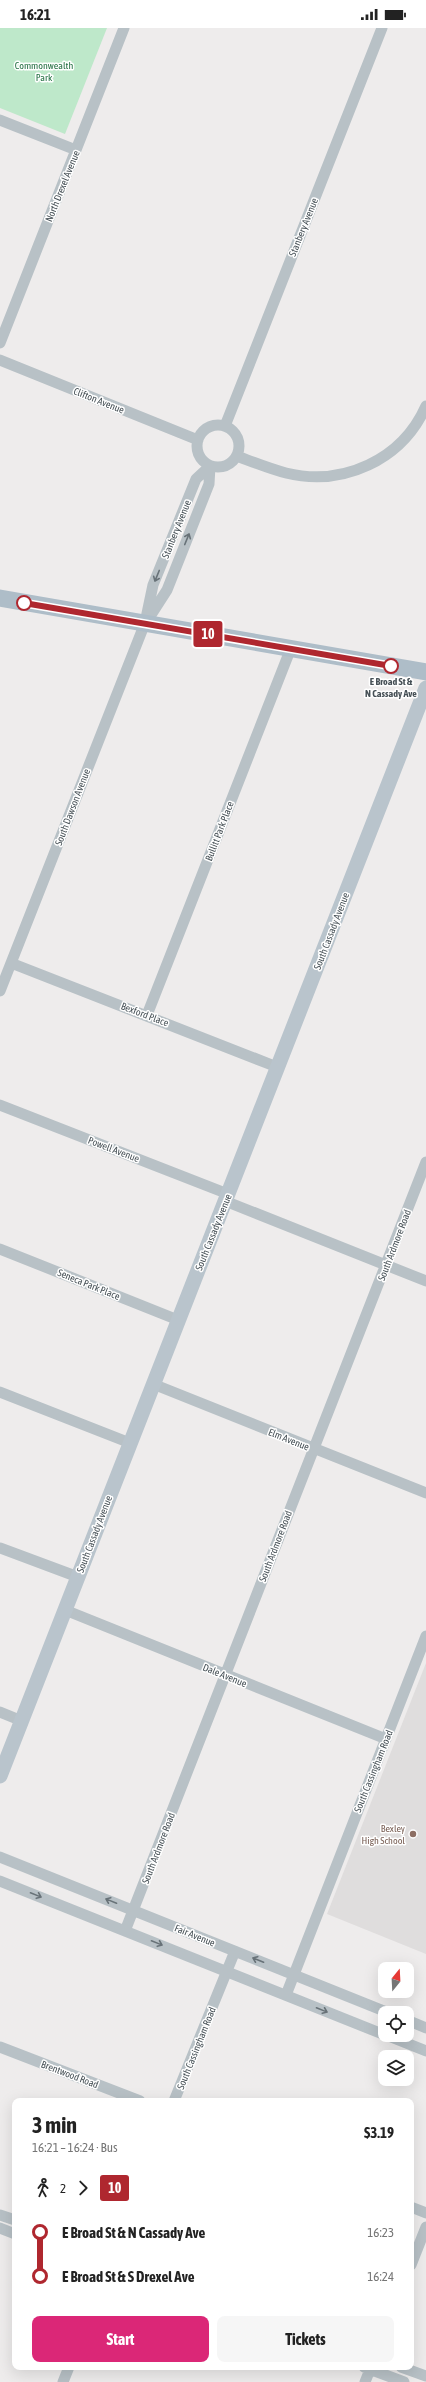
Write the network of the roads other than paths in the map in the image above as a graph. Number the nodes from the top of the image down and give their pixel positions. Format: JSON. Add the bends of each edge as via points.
{"nodes":[{"id":1,"x":124,"y":28,"type":"edge"},
{"id":2,"x":382,"y":28,"type":"edge"},
{"id":3,"x":0,"y":120,"type":"edge"},
{"id":4,"x":76,"y":150,"type":"junction"},
{"id":5,"x":0,"y":343,"type":"edge"},
{"id":6,"x":0,"y":360,"type":"edge"},
{"id":7,"x":426,"y":406,"type":"edge"},
{"id":8,"x":224,"y":426,"type":"junction"},
{"id":9,"x":198,"y":440,"type":"junction"},
{"id":10,"x":237,"y":456,"type":"junction"},
{"id":11,"x":210,"y":466,"type":"junction"},
{"id":12,"x":0,"y":598,"type":"edge"},
{"id":13,"x":145,"y":623,"type":"junction"},
{"id":14,"x":291,"y":648,"type":"junction"},
{"id":15,"x":426,"y":672,"type":"edge"},
{"id":16,"x":426,"y":688,"type":"edge"},
{"id":17,"x":12,"y":963,"type":"junction"},
{"id":18,"x":0,"y":992,"type":"edge"},
{"id":19,"x":147,"y":1015,"type":"junction"},
{"id":20,"x":277,"y":1067,"type":"junction"},
{"id":21,"x":0,"y":1105,"type":"edge"},
{"id":22,"x":426,"y":1162,"type":"edge"},
{"id":23,"x":226,"y":1198,"type":"junction"},
{"id":24,"x":0,"y":1249,"type":"edge"},
{"id":25,"x":386,"y":1265,"type":"junction"},
{"id":26,"x":426,"y":1282,"type":"edge"},
{"id":27,"x":178,"y":1320,"type":"junction"},
{"id":28,"x":153,"y":1384,"type":"junction"},
{"id":29,"x":0,"y":1392,"type":"edge"},
{"id":30,"x":130,"y":1443,"type":"junction"},
{"id":31,"x":314,"y":1448,"type":"junction"},
{"id":32,"x":426,"y":1493,"type":"edge"},
{"id":33,"x":0,"y":1548,"type":"edge"},
{"id":34,"x":78,"y":1577,"type":"junction"},
{"id":35,"x":65,"y":1610,"type":"junction"},
{"id":36,"x":426,"y":1636,"type":"edge"},
{"id":37,"x":225,"y":1674,"type":"junction"},
{"id":38,"x":0,"y":1712,"type":"edge"},
{"id":39,"x":22,"y":1721,"type":"junction"},
{"id":40,"x":386,"y":1739,"type":"junction"},
{"id":41,"x":0,"y":1776,"type":"edge"},
{"id":42,"x":0,"y":1857,"type":"edge"},
{"id":43,"x":0,"y":1881,"type":"edge"},
{"id":44,"x":133,"y":1910,"type":"junction"},
{"id":45,"x":125,"y":1931,"type":"junction"},
{"id":46,"x":235,"y":1951,"type":"junction"},
{"id":47,"x":227,"y":1971,"type":"junction"},
{"id":48,"x":294,"y":1975,"type":"junction"},
{"id":49,"x":286,"y":1995,"type":"junction"},
{"id":50,"x":378,"y":2009,"type":"edge"},
{"id":51,"x":414,"y":2023,"type":"edge"},
{"id":52,"x":426,"y":2028,"type":"edge"},
{"id":53,"x":378,"y":2032,"type":"edge"},
{"id":54,"x":403,"y":2042,"type":"edge"},
{"id":55,"x":0,"y":2046,"type":"edge"},
{"id":56,"x":426,"y":2051,"type":"edge"},
{"id":57,"x":132,"y":2098,"type":"edge"},
{"id":58,"x":175,"y":2098,"type":"edge"},
{"id":59,"x":414,"y":2208,"type":"edge"},
{"id":60,"x":426,"y":2213,"type":"edge"},
{"id":61,"x":0,"y":2214,"type":"edge"},
{"id":62,"x":12,"y":2219,"type":"edge"},
{"id":63,"x":426,"y":2227,"type":"edge"},
{"id":64,"x":0,"y":2228,"type":"edge"},
{"id":65,"x":12,"y":2233,"type":"edge"},
{"id":66,"x":414,"y":2257,"type":"edge"},
{"id":67,"x":68,"y":2370,"type":"edge"},
{"id":68,"x":368,"y":2370,"type":"edge"},
{"id":69,"x":373,"y":2370,"type":"edge"},
{"id":70,"x":409,"y":2370,"type":"edge"},
{"id":71,"x":426,"y":2376,"type":"edge"},
{"id":72,"x":63,"y":2382,"type":"edge"},
{"id":73,"x":365,"y":2382,"type":"edge"},
{"id":74,"x":404,"y":2382,"type":"edge"}],
"edges":[{"from":1,"to":4,"type":"street","name":"North Drexel Avenue"},
{"from":2,"to":8,"type":"street","name":"Stanbery Avenue"},
{"from":3,"to":4,"type":"street"},
{"from":4,"to":5,"type":"street","name":"North Drexel Avenue"},
{"from":6,"to":9,"type":"street","name":"Clifton Avenue"},
{"from":7,"to":10,"type":"street","via":[[402,443],[370,465],[349,473],[328,477],[287,473]]},
{"from":8,"to":9,"type":"street","via":[[218,425],[205,430]]},
{"from":8,"to":10,"type":"street","via":[[231,430],[239,442]]},
{"from":9,"to":11,"type":"street","via":[[198,454]]},
{"from":10,"to":11,"type":"street","via":[[226,466]]},
{"from":13,"to":11,"type":"street","name":"Stanbery Avenue","one_way":true,"via":[[167,590],[209,484]]},
{"from":11,"to":13,"type":"street","name":"Stanbery Avenue","one_way":true,"via":[[196,480],[153,585]]},
{"from":12,"to":13,"type":"main road"},
{"from":13,"to":14,"type":"main road"},
{"from":13,"to":17,"type":"street","name":"South Dawson Avenue"},
{"from":14,"to":15,"type":"main road"},
{"from":14,"to":19,"type":"street","name":"Bullitt Park Place"},
{"from":16,"to":20,"type":"street","name":"South Cassady Avenue"},
{"from":17,"to":18,"type":"street","name":"South Dawson Avenue"},
{"from":17,"to":19,"type":"street","name":"Bexford Place"},
{"from":19,"to":20,"type":"street","name":"Bexford Place"},
{"from":20,"to":23,"type":"street","name":"South Cassady Avenue"},
{"from":21,"to":23,"type":"street","name":"Powell Avenue"},
{"from":22,"to":25,"type":"street","name":"South Ardmore Road"},
{"from":23,"to":25,"type":"street","name":"Powell Avenue"},
{"from":23,"to":27,"type":"street","name":"South Cassady Avenue"},
{"from":24,"to":27,"type":"street","name":"Seneca Park Place"},
{"from":25,"to":26,"type":"street","name":"Powell Avenue"},
{"from":25,"to":31,"type":"street","name":"South Ardmore Road"},
{"from":27,"to":28,"type":"street","name":"South Cassady Avenue"},
{"from":28,"to":30,"type":"street","name":"South Cassady Avenue"},
{"from":28,"to":31,"type":"street","name":"Elm Avenue"},
{"from":29,"to":30,"type":"street"},
{"from":30,"to":34,"type":"street","name":"South Cassady Avenue"},
{"from":31,"to":32,"type":"street","name":"Elm Avenue"},
{"from":31,"to":37,"type":"street","name":"South Ardmore Road"},
{"from":33,"to":34,"type":"street"},
{"from":34,"to":35,"type":"street","name":"South Cassady Avenue"},
{"from":35,"to":37,"type":"street","name":"Dale Avenue"},
{"from":35,"to":39,"type":"street","name":"South Cassady Avenue"},
{"from":36,"to":40,"type":"street","name":"South Cassingham Road"},
{"from":37,"to":40,"type":"street","name":"Dale Avenue"},
{"from":37,"to":44,"type":"street","name":"South Ardmore Road"},
{"from":38,"to":39,"type":"street"},
{"from":39,"to":41,"type":"street","name":"South Cassady Avenue"},
{"from":40,"to":48,"type":"street","name":"South Cassingham Road"},
{"from":44,"to":42,"type":"street","name":"Fair Avenue","one_way":true},
{"from":43,"to":45,"type":"street","one_way":true},
{"from":44,"to":45,"type":"street","name":"South Ardmore Road"},
{"from":44,"to":46,"type":"street","name":"Fair Avenue"},
{"from":45,"to":47,"type":"street","one_way":true},
{"from":46,"to":47,"type":"street","name":"South Cassingham Road"},
{"from":48,"to":46,"type":"street","name":"Fair Avenue","one_way":true},
{"from":47,"to":49,"type":"street"},
{"from":47,"to":58,"type":"street","name":"South Cassingham Road"},
{"from":48,"to":49,"type":"street","name":"South Cassingham Road"},
{"from":48,"to":50,"type":"street","name":"Fair Avenue"},
{"from":49,"to":53,"type":"street","one_way":true},
{"from":51,"to":52,"type":"street"},
{"from":54,"to":56,"type":"street"},
{"from":55,"to":57,"type":"street","name":"Brentwood Road"},
{"from":59,"to":60,"type":"street"},
{"from":61,"to":62,"type":"street"},
{"from":63,"to":66,"type":"street"},
{"from":64,"to":65,"type":"street"},
{"from":67,"to":72,"type":"street"},
{"from":68,"to":73,"type":"street"},
{"from":69,"to":74,"type":"street"},
{"from":70,"to":71,"type":"street"}]}
